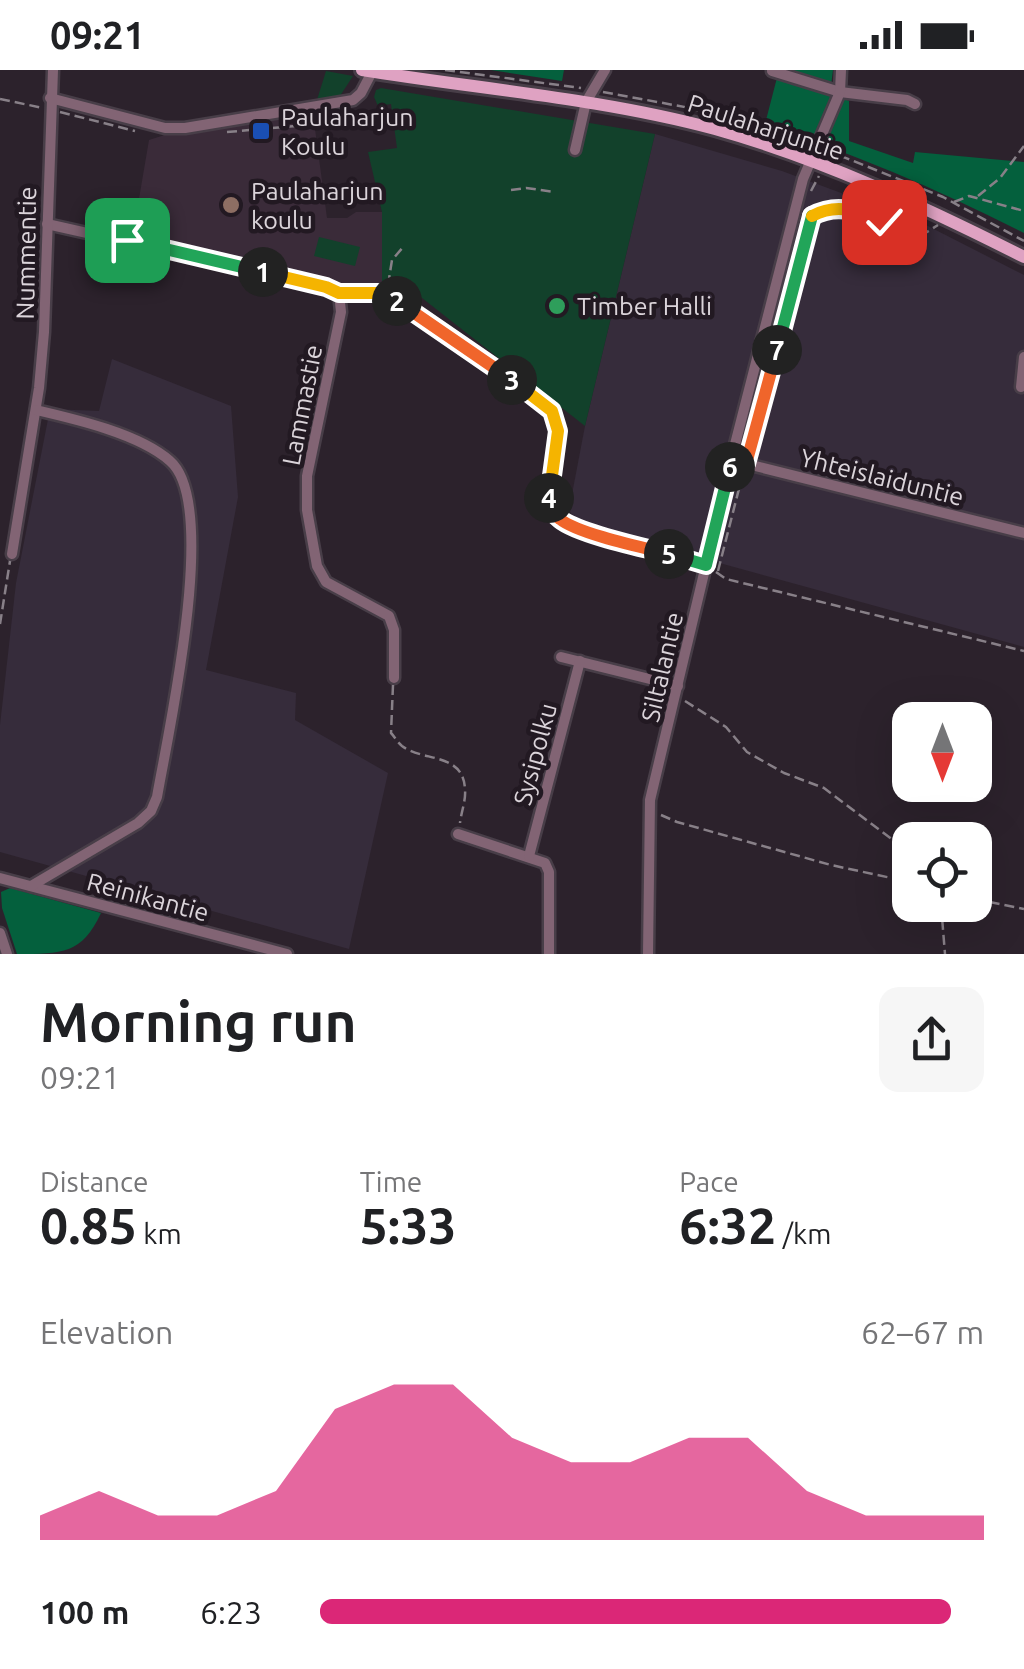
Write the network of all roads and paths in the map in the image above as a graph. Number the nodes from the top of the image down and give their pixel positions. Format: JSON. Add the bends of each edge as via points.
{"nodes":[{"id":1,"x":53,"y":70,"type":"edge"},
{"id":2,"x":605,"y":70,"type":"edge"},
{"id":3,"x":841,"y":70,"type":"edge"},
{"id":4,"x":367,"y":71,"type":"edge"},
{"id":5,"x":772,"y":71,"type":"edge"},
{"id":6,"x":840,"y":92,"type":"junction"},
{"id":7,"x":50,"y":98,"type":"junction"},
{"id":8,"x":586,"y":102,"type":"junction"},
{"id":9,"x":916,"y":104,"type":"dead end"},
{"id":10,"x":1024,"y":146,"type":"edge"},
{"id":11,"x":575,"y":150,"type":"dead end"},
{"id":12,"x":818,"y":164,"type":"junction"},
{"id":13,"x":511,"y":190,"type":"dead end"},
{"id":14,"x":555,"y":192,"type":"dead end"},
{"id":15,"x":808,"y":196,"type":"dead end"},
{"id":16,"x":976,"y":198,"type":"junction"},
{"id":17,"x":1024,"y":211,"type":"edge"},
{"id":18,"x":943,"y":216,"type":"junction"},
{"id":19,"x":47,"y":224,"type":"junction"},
{"id":20,"x":404,"y":246,"type":"dead end"},
{"id":21,"x":1024,"y":258,"type":"edge"},
{"id":22,"x":339,"y":293,"type":"junction"},
{"id":23,"x":382,"y":293,"type":"junction"},
{"id":24,"x":1024,"y":357,"type":"edge"},
{"id":25,"x":760,"y":382,"type":"dead end"},
{"id":26,"x":1020,"y":387,"type":"dead end"},
{"id":27,"x":36,"y":410,"type":"junction"},
{"id":28,"x":739,"y":462,"type":"junction"},
{"id":29,"x":1024,"y":533,"type":"edge"},
{"id":30,"x":12,"y":554,"type":"joint"},
{"id":31,"x":712,"y":569,"type":"junction"},
{"id":32,"x":0,"y":624,"type":"edge"},
{"id":33,"x":1024,"y":651,"type":"edge"},
{"id":34,"x":561,"y":657,"type":"dead end"},
{"id":35,"x":580,"y":661,"type":"junction"},
{"id":36,"x":394,"y":678,"type":"joint"},
{"id":37,"x":678,"y":686,"type":"junction"},
{"id":38,"x":684,"y":700,"type":"dead end"},
{"id":39,"x":658,"y":808,"type":"dead end"},
{"id":40,"x":458,"y":834,"type":"joint"},
{"id":41,"x":892,"y":839,"type":"edge"},
{"id":42,"x":529,"y":856,"type":"junction"},
{"id":43,"x":0,"y":878,"type":"edge"},
{"id":44,"x":892,"y":878,"type":"edge"},
{"id":45,"x":31,"y":886,"type":"junction"},
{"id":46,"x":992,"y":902,"type":"edge"},
{"id":47,"x":1024,"y":909,"type":"edge"},
{"id":48,"x":943,"y":922,"type":"edge"},
{"id":49,"x":0,"y":933,"type":"edge"},
{"id":50,"x":6,"y":954,"type":"edge"},
{"id":51,"x":287,"y":954,"type":"edge"},
{"id":52,"x":550,"y":954,"type":"edge"},
{"id":53,"x":648,"y":954,"type":"edge"},
{"id":54,"x":945,"y":954,"type":"edge"}],
"edges":[{"from":1,"to":7,"type":"street","name":"Nummentie"},
{"from":2,"to":8,"type":"street"},
{"from":3,"to":6,"type":"street","name":"Siltalantie"},
{"from":4,"to":7,"type":"street","via":[[353,100],[185,128]]},
{"from":4,"to":8,"type":"main road","name":"Paulaharjuntie"},
{"from":5,"to":6,"type":"street"},
{"from":6,"to":9,"type":"street"},
{"from":6,"to":12,"type":"street","name":"Siltalantie"},
{"from":7,"to":19,"type":"street","name":"Nummentie"},
{"from":8,"to":11,"type":"street"},
{"from":8,"to":12,"type":"main road","name":"Paulaharjuntie","via":[[714,129]]},
{"from":10,"to":16,"type":"path"},
{"from":12,"to":15,"type":"path"},
{"from":12,"to":18,"type":"main road","name":"Paulaharjuntie"},
{"from":12,"to":28,"type":"street","name":"Siltalantie","via":[[804,179]]},
{"from":13,"to":14,"type":"path"},
{"from":16,"to":17,"type":"path"},
{"from":16,"to":18,"type":"path","via":[[961,198]]},
{"from":18,"to":21,"type":"main road","name":"Paulaharjuntie"},
{"from":18,"to":28,"type":"path","via":[[928,232],[847,208],[811,216]]},
{"from":19,"to":22,"type":"street"},
{"from":19,"to":27,"type":"street","name":"Nummentie"},
{"from":20,"to":23,"type":"path"},
{"from":22,"to":23,"type":"street"},
{"from":22,"to":36,"type":"street","name":"Lammastie","via":[[342,312],[307,476],[308,510],[326,582],[389,616]]},
{"from":23,"to":31,"type":"path","via":[[411,307],[552,411],[558,431],[549,506],[560,520]]},
{"from":24,"to":26,"type":"street"},
{"from":25,"to":28,"type":"path"},
{"from":27,"to":30,"type":"street","name":"Nummentie"},
{"from":27,"to":45,"type":"street","via":[[102,426],[168,458],[179,470],[190,509],[193,556],[151,811]]},
{"from":28,"to":29,"type":"street","name":"Yhteislaiduntie"},
{"from":28,"to":31,"type":"street","name":"Siltalantie"},
{"from":28,"to":31,"type":"path"},
{"from":30,"to":32,"type":"path"},
{"from":31,"to":33,"type":"path","via":[[726,579]]},
{"from":31,"to":37,"type":"street","name":"Siltalantie"},
{"from":34,"to":35,"type":"street"},
{"from":35,"to":37,"type":"street"},
{"from":35,"to":42,"type":"street","name":"Sysipolku"},
{"from":36,"to":40,"type":"path","via":[[391,732],[402,746],[440,756],[462,776]]},
{"from":37,"to":53,"type":"street","name":"Siltalantie","via":[[650,800]]},
{"from":38,"to":41,"type":"path","via":[[726,728],[747,752],[824,788]]},
{"from":39,"to":44,"type":"path","via":[[677,822]]},
{"from":40,"to":42,"type":"street"},
{"from":42,"to":52,"type":"street","via":[[549,872]]},
{"from":43,"to":45,"type":"street","name":"Reinikantie"},
{"from":45,"to":51,"type":"street","name":"Reinikantie"},
{"from":46,"to":47,"type":"path"},
{"from":48,"to":54,"type":"path"},
{"from":49,"to":50,"type":"street"}]}
